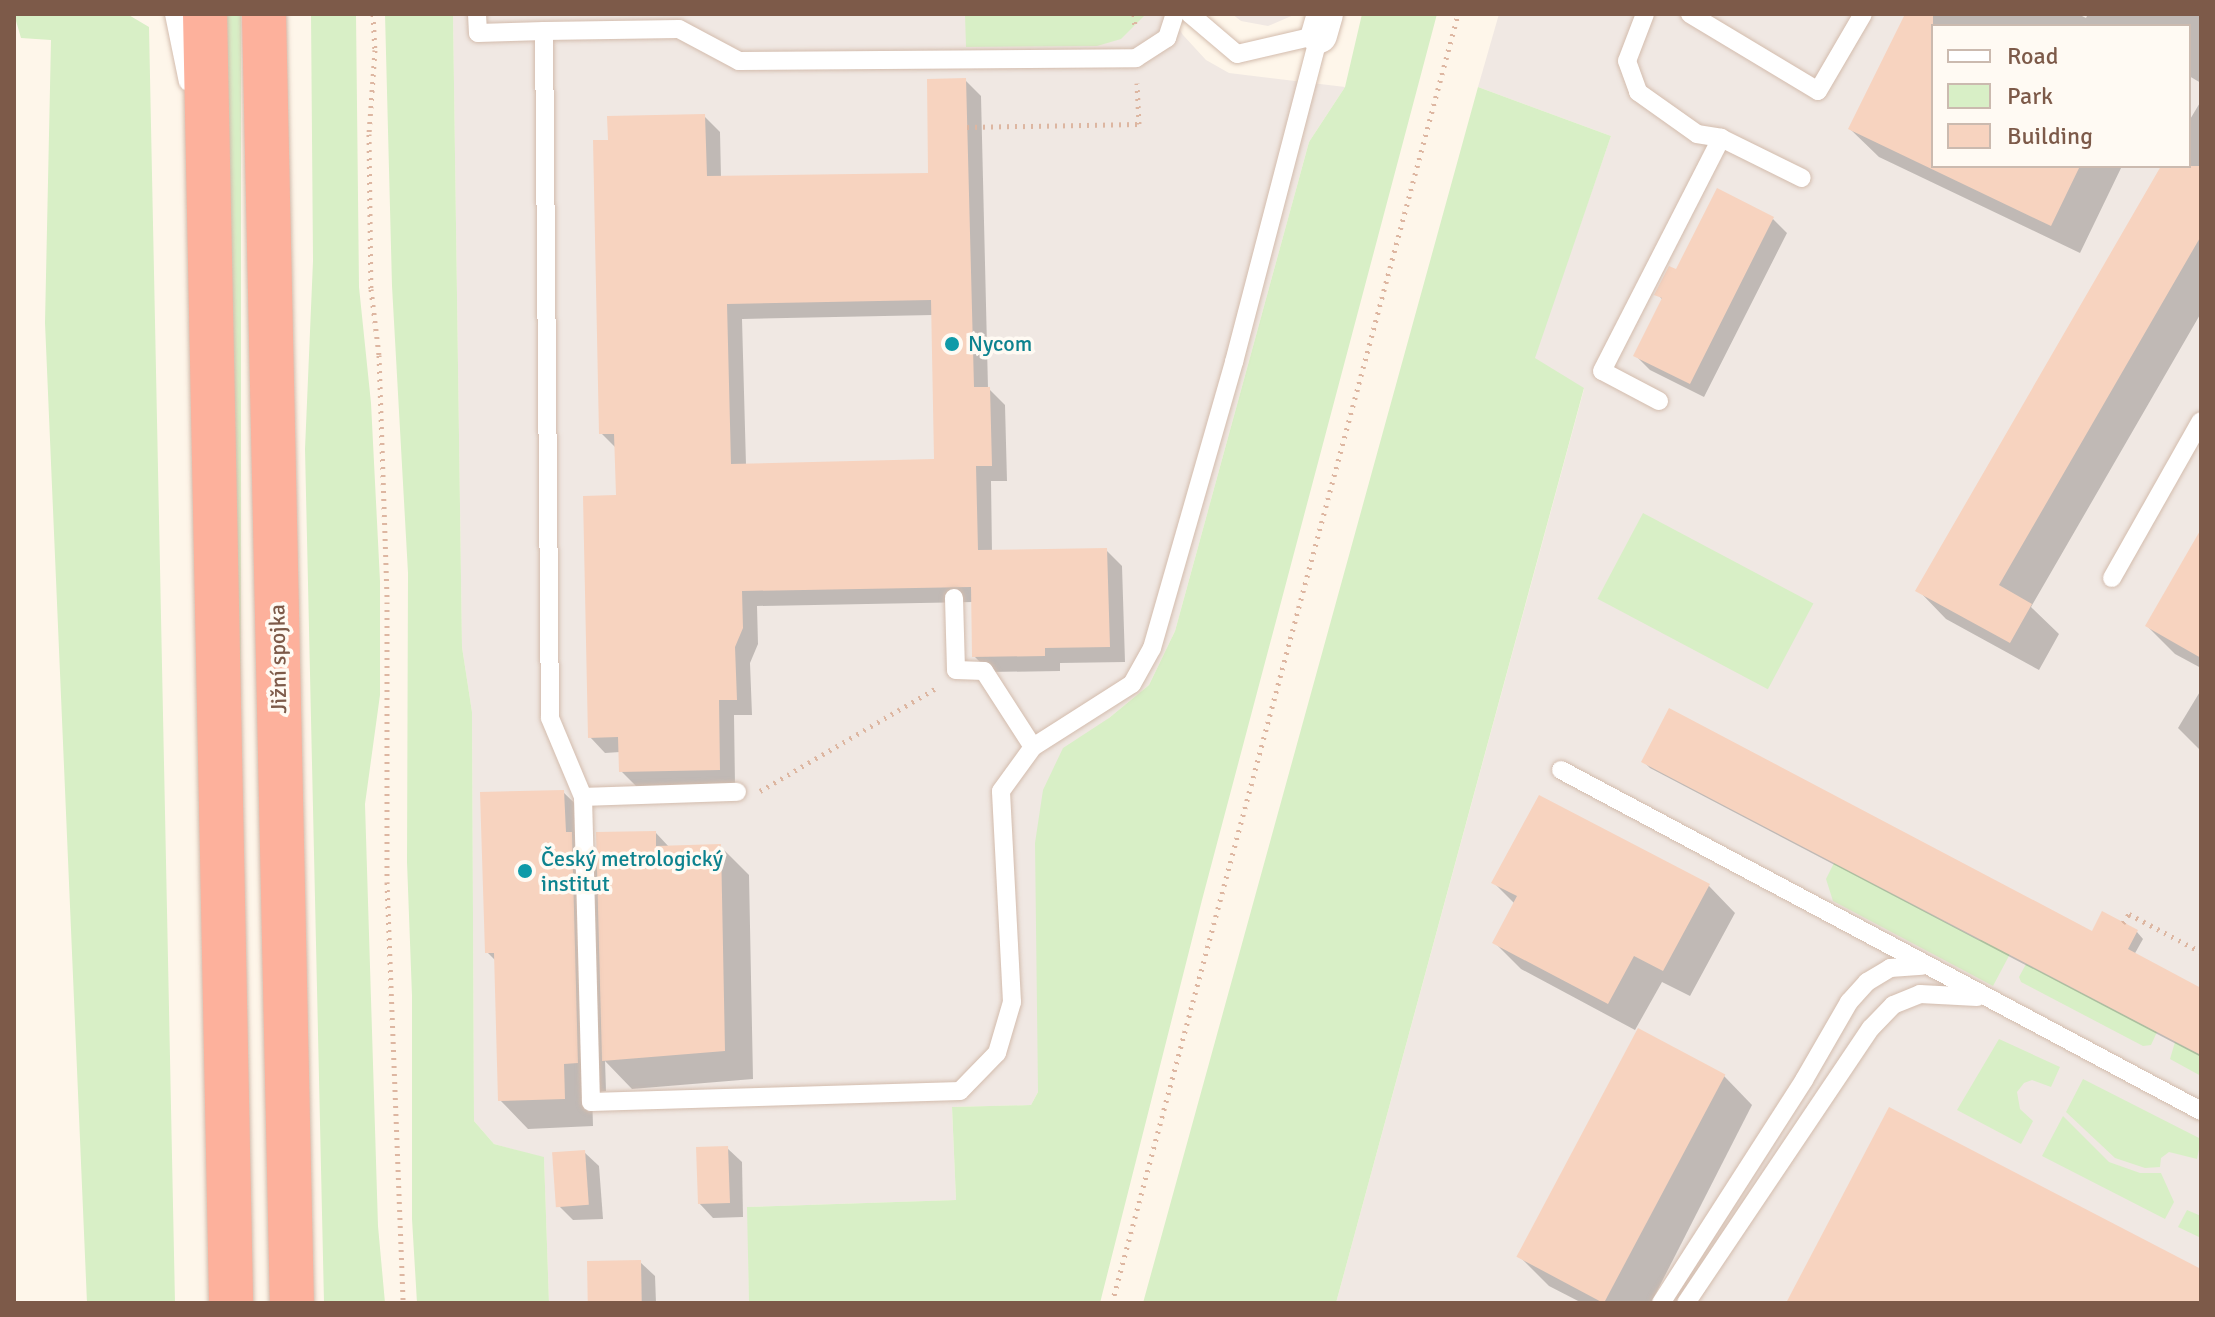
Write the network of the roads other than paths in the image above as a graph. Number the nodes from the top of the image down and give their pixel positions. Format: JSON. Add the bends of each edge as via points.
{"nodes":[{"id":1,"x":174,"y":14,"type":"edge"},
{"id":2,"x":205,"y":14,"type":"edge"},
{"id":3,"x":264,"y":14,"type":"edge"},
{"id":4,"x":477,"y":14,"type":"edge"},
{"id":5,"x":1175,"y":14,"type":"edge"},
{"id":6,"x":1190,"y":14,"type":"edge"},
{"id":7,"x":1645,"y":14,"type":"edge"},
{"id":8,"x":1690,"y":14,"type":"edge"},
{"id":9,"x":1863,"y":14,"type":"edge"},
{"id":10,"x":1322,"y":25,"type":"edge"},
{"id":11,"x":544,"y":31,"type":"junction"},
{"id":12,"x":1721,"y":138,"type":"junction"},
{"id":13,"x":208,"y":177,"type":"junction"},
{"id":14,"x":1802,"y":178,"type":"dead end"},
{"id":15,"x":1659,"y":401,"type":"dead end"},
{"id":16,"x":2201,"y":421,"type":"edge"},
{"id":17,"x":2112,"y":578,"type":"dead end"},
{"id":18,"x":954,"y":598,"type":"dead end"},
{"id":19,"x":1033,"y":747,"type":"junction"},
{"id":20,"x":1561,"y":770,"type":"dead end"},
{"id":21,"x":737,"y":792,"type":"road end"},
{"id":22,"x":583,"y":797,"type":"junction"},
{"id":23,"x":1924,"y":966,"type":"junction"},
{"id":24,"x":1985,"y":998,"type":"junction"},
{"id":25,"x":2201,"y":1111,"type":"edge"},
{"id":26,"x":231,"y":1303,"type":"edge"},
{"id":27,"x":292,"y":1303,"type":"edge"},
{"id":28,"x":1661,"y":1303,"type":"edge"},
{"id":29,"x":1686,"y":1303,"type":"edge"}],
"edges":[{"from":1,"to":13,"type":"lane"},
{"from":2,"to":13,"type":"highway"},
{"from":3,"to":27,"type":"highway","name":"Jižní spojka"},
{"from":4,"to":11,"type":"lane","via":[[478,33]]},
{"from":5,"to":11,"type":"lane","via":[[1167,38],[1136,58],[739,61],[679,29]]},
{"from":6,"to":10,"type":"lane","via":[[1237,54]]},
{"from":7,"to":12,"type":"lane","via":[[1627,61],[1633,84],[1657,109],[1697,134]]},
{"from":8,"to":9,"type":"lane","via":[[1818,91]]},
{"from":10,"to":19,"type":"lane","via":[[1152,648],[1132,684]]},
{"from":11,"to":22,"type":"lane","via":[[550,718]]},
{"from":12,"to":14,"type":"lane"},
{"from":12,"to":15,"type":"lane","via":[[1602,371]]},
{"from":13,"to":26,"type":"highway"},
{"from":16,"to":17,"type":"lane"},
{"from":18,"to":19,"type":"lane","via":[[956,670],[984,671]]},
{"from":19,"to":22,"type":"lane","via":[[1001,791],[1012,1002],[997,1053],[960,1091],[591,1102]]},
{"from":20,"to":23,"type":"lane"},
{"from":21,"to":22,"type":"lane"},
{"from":23,"to":24,"type":"lane"},
{"from":23,"to":28,"type":"lane","via":[[1890,968],[1849,1002]]},
{"from":24,"to":25,"type":"lane"},
{"from":24,"to":29,"type":"lane","via":[[1920,994],[1893,1005],[1831,1083]]}]}
